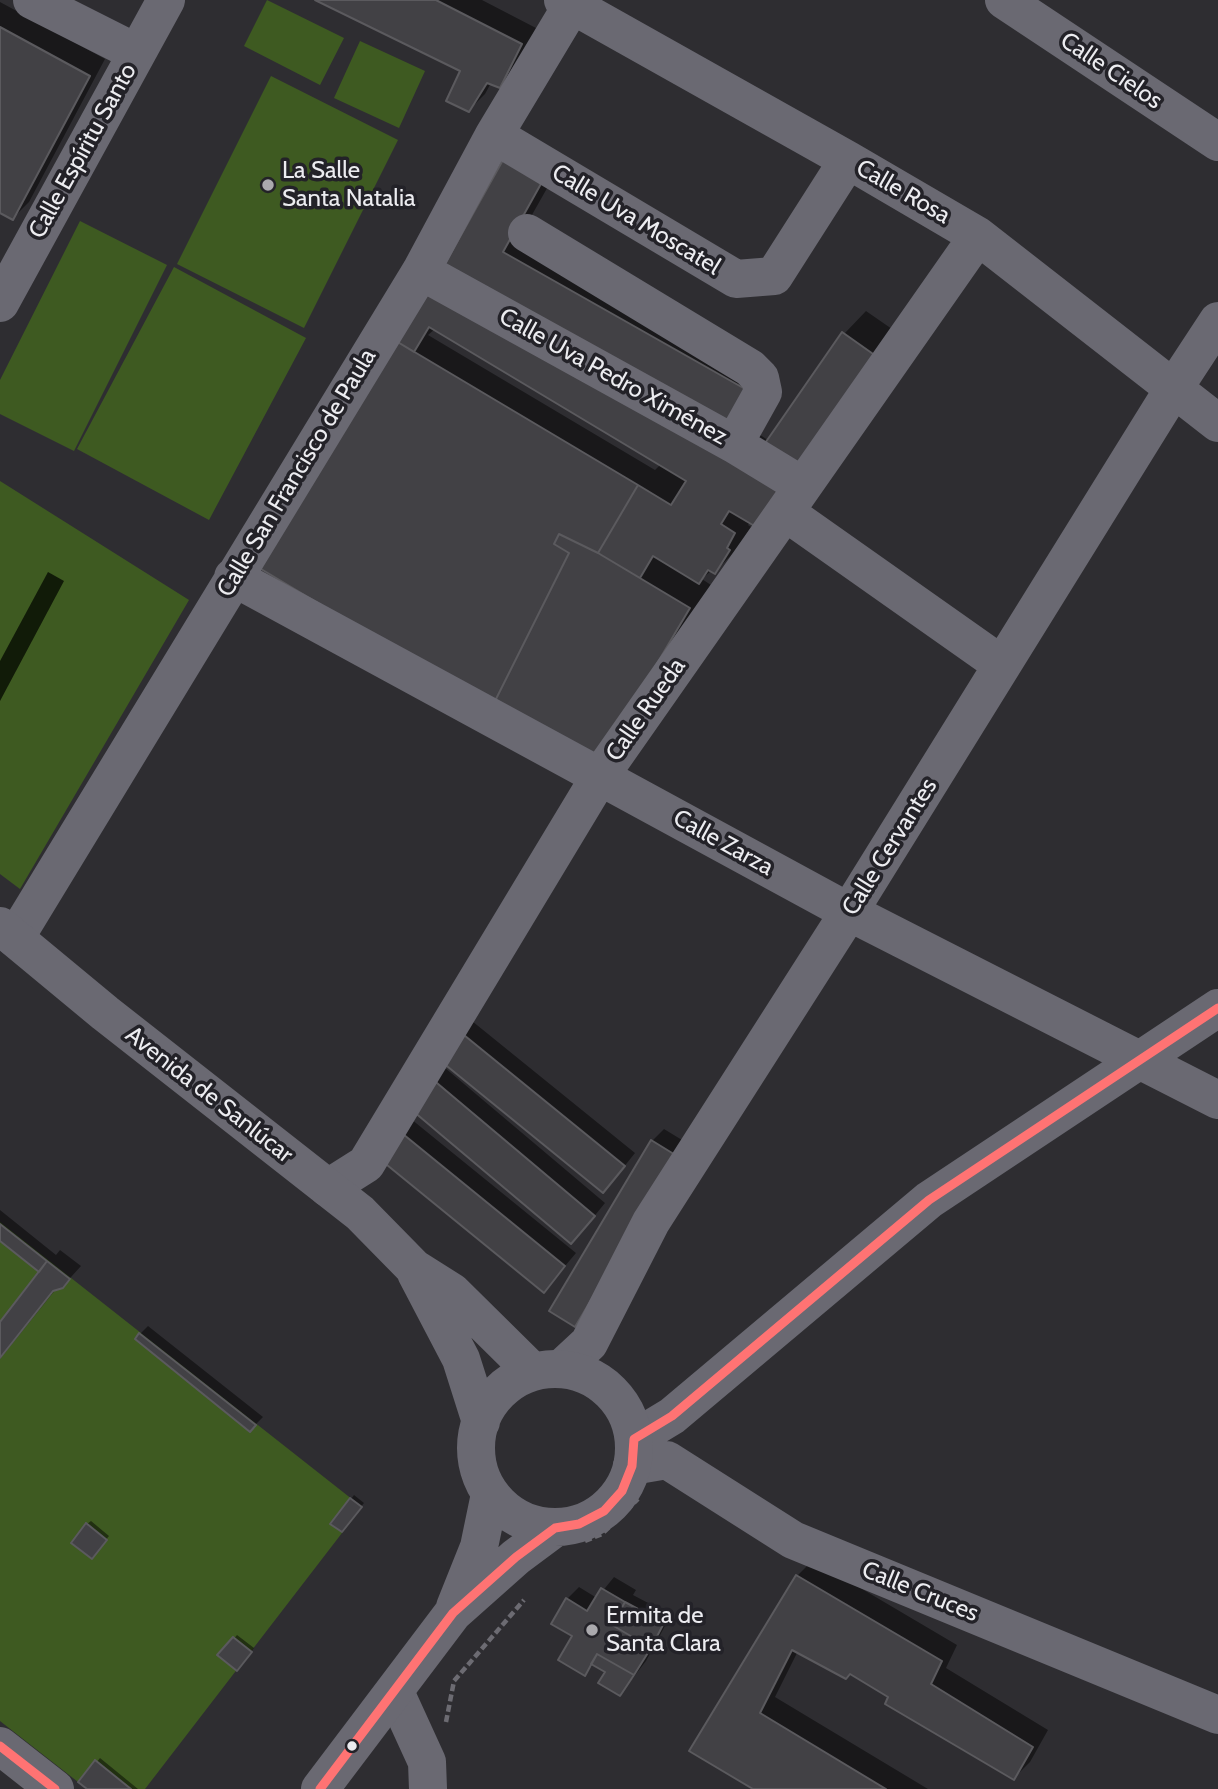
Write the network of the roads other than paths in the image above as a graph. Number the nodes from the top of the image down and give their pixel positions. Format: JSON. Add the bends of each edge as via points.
{"nodes":[{"id":1,"x":32,"y":0,"type":"edge"},
{"id":2,"x":166,"y":0,"type":"edge"},
{"id":3,"x":567,"y":2,"type":"edge"},
{"id":4,"x":1016,"y":3,"type":"edge"},
{"id":5,"x":137,"y":53,"type":"junction"},
{"id":6,"x":494,"y":135,"type":"junction"},
{"id":7,"x":1218,"y":142,"type":"edge"},
{"id":8,"x":848,"y":160,"type":"junction"},
{"id":9,"x":527,"y":233,"type":"dead end"},
{"id":10,"x":978,"y":236,"type":"junction"},
{"id":11,"x":421,"y":271,"type":"junction"},
{"id":12,"x":0,"y":303,"type":"edge"},
{"id":13,"x":1218,"y":321,"type":"edge"},
{"id":14,"x":1174,"y":387,"type":"junction"},
{"id":15,"x":1218,"y":423,"type":"edge"},
{"id":16,"x":734,"y":444,"type":"junction"},
{"id":17,"x":794,"y":499,"type":"junction"},
{"id":18,"x":233,"y":578,"type":"junction"},
{"id":19,"x":1002,"y":665,"type":"junction"},
{"id":20,"x":600,"y":776,"type":"junction"},
{"id":21,"x":849,"y":912,"type":"junction"},
{"id":22,"x":8,"y":932,"type":"edge"},
{"id":23,"x":1218,"y":1008,"type":"edge"},
{"id":24,"x":1138,"y":1061,"type":"junction"},
{"id":25,"x":1218,"y":1100,"type":"edge"},
{"id":26,"x":328,"y":1188,"type":"junction"},
{"id":27,"x":414,"y":1268,"type":"junction"},
{"id":28,"x":547,"y":1371,"type":"junction"},
{"id":29,"x":481,"y":1422,"type":"junction"},
{"id":30,"x":636,"y":1467,"type":"junction"},
{"id":31,"x":490,"y":1494,"type":"junction"},
{"id":32,"x":565,"y":1537,"type":"junction"},
{"id":33,"x":453,"y":1612,"type":"junction"},
{"id":34,"x":394,"y":1692,"type":"junction"},
{"id":35,"x":1218,"y":1715,"type":"edge"},
{"id":36,"x":0,"y":1746,"type":"edge"},
{"id":37,"x":428,"y":1775,"type":"edge"},
{"id":38,"x":55,"y":1789,"type":"edge"},
{"id":39,"x":320,"y":1789,"type":"edge"}],
"edges":[{"from":1,"to":5,"type":"street"},
{"from":2,"to":5,"type":"street","name":"Calle Espíritu Santo"},
{"from":3,"to":6,"type":"street","name":"Calle San Francisco de Paula"},
{"from":3,"to":8,"type":"street","name":"Calle Rosa"},
{"from":4,"to":7,"type":"street","name":"Calle Cielos"},
{"from":5,"to":12,"type":"street","name":"Calle Espíritu Santo"},
{"from":6,"to":8,"type":"street","name":"Calle Uva Moscatel","via":[[736,279],[774,276]]},
{"from":6,"to":11,"type":"street","name":"Calle San Francisco de Paula"},
{"from":8,"to":10,"type":"street","name":"Calle Rosa"},
{"from":9,"to":16,"type":"street","via":[[760,378],[762,393]]},
{"from":10,"to":14,"type":"street","name":"Calle Rosa"},
{"from":10,"to":17,"type":"street","name":"Calle Rueda"},
{"from":11,"to":16,"type":"street","name":"Calle Uva Pedro Ximénez"},
{"from":11,"to":18,"type":"street","name":"Calle San Francisco de Paula"},
{"from":13,"to":14,"type":"street","name":"Calle Cervantes"},
{"from":14,"to":15,"type":"street","name":"Calle Rosa"},
{"from":14,"to":19,"type":"street","name":"Calle Cervantes"},
{"from":16,"to":17,"type":"street","name":"Calle Uva Pedro Ximénez"},
{"from":17,"to":19,"type":"street","name":"Calle Uva Pedro Ximénez"},
{"from":17,"to":20,"type":"street","name":"Calle Rueda"},
{"from":18,"to":20,"type":"street","name":"Calle Zarza"},
{"from":18,"to":22,"type":"street","name":"Calle San Francisco de Paula"},
{"from":19,"to":21,"type":"street","name":"Calle Cervantes"},
{"from":20,"to":21,"type":"street","name":"Calle Zarza"},
{"from":20,"to":26,"type":"street","name":"Calle Rueda","via":[[366,1164]]},
{"from":21,"to":24,"type":"street","name":"Calle Zarza"},
{"from":21,"to":28,"type":"street","name":"Calle Cervantes","via":[[651,1222],[589,1343]]},
{"from":22,"to":26,"type":"street","name":"Avenida de Sanlúcar"},
{"from":23,"to":24,"type":"street"},
{"from":24,"to":25,"type":"street","name":"Calle Zarza"},
{"from":24,"to":30,"type":"street","via":[[929,1200],[671,1416]]},
{"from":26,"to":27,"type":"street","name":"Avenida de Sanlúcar"},
{"from":27,"to":28,"type":"street","via":[[452,1292]]},
{"from":27,"to":29,"type":"street","via":[[461,1359]]},
{"from":28,"to":29,"type":"street","via":[[511,1382],[492,1400]]},
{"from":28,"to":30,"type":"street","via":[[587,1376],[610,1391],[626,1413]]},
{"from":29,"to":31,"type":"street","via":[[479,1472]]},
{"from":30,"to":32,"type":"street","via":[[604,1511]]},
{"from":30,"to":35,"type":"street","name":"Calle Cruces","via":[[667,1460],[793,1540]]},
{"from":31,"to":32,"type":"street","via":[[508,1512]]},
{"from":31,"to":33,"type":"street","via":[[479,1547]]},
{"from":32,"to":33,"type":"street","via":[[516,1557]]},
{"from":33,"to":34,"type":"street"},
{"from":34,"to":37,"type":"street"},
{"from":34,"to":39,"type":"street"},
{"from":36,"to":38,"type":"street"}]}
